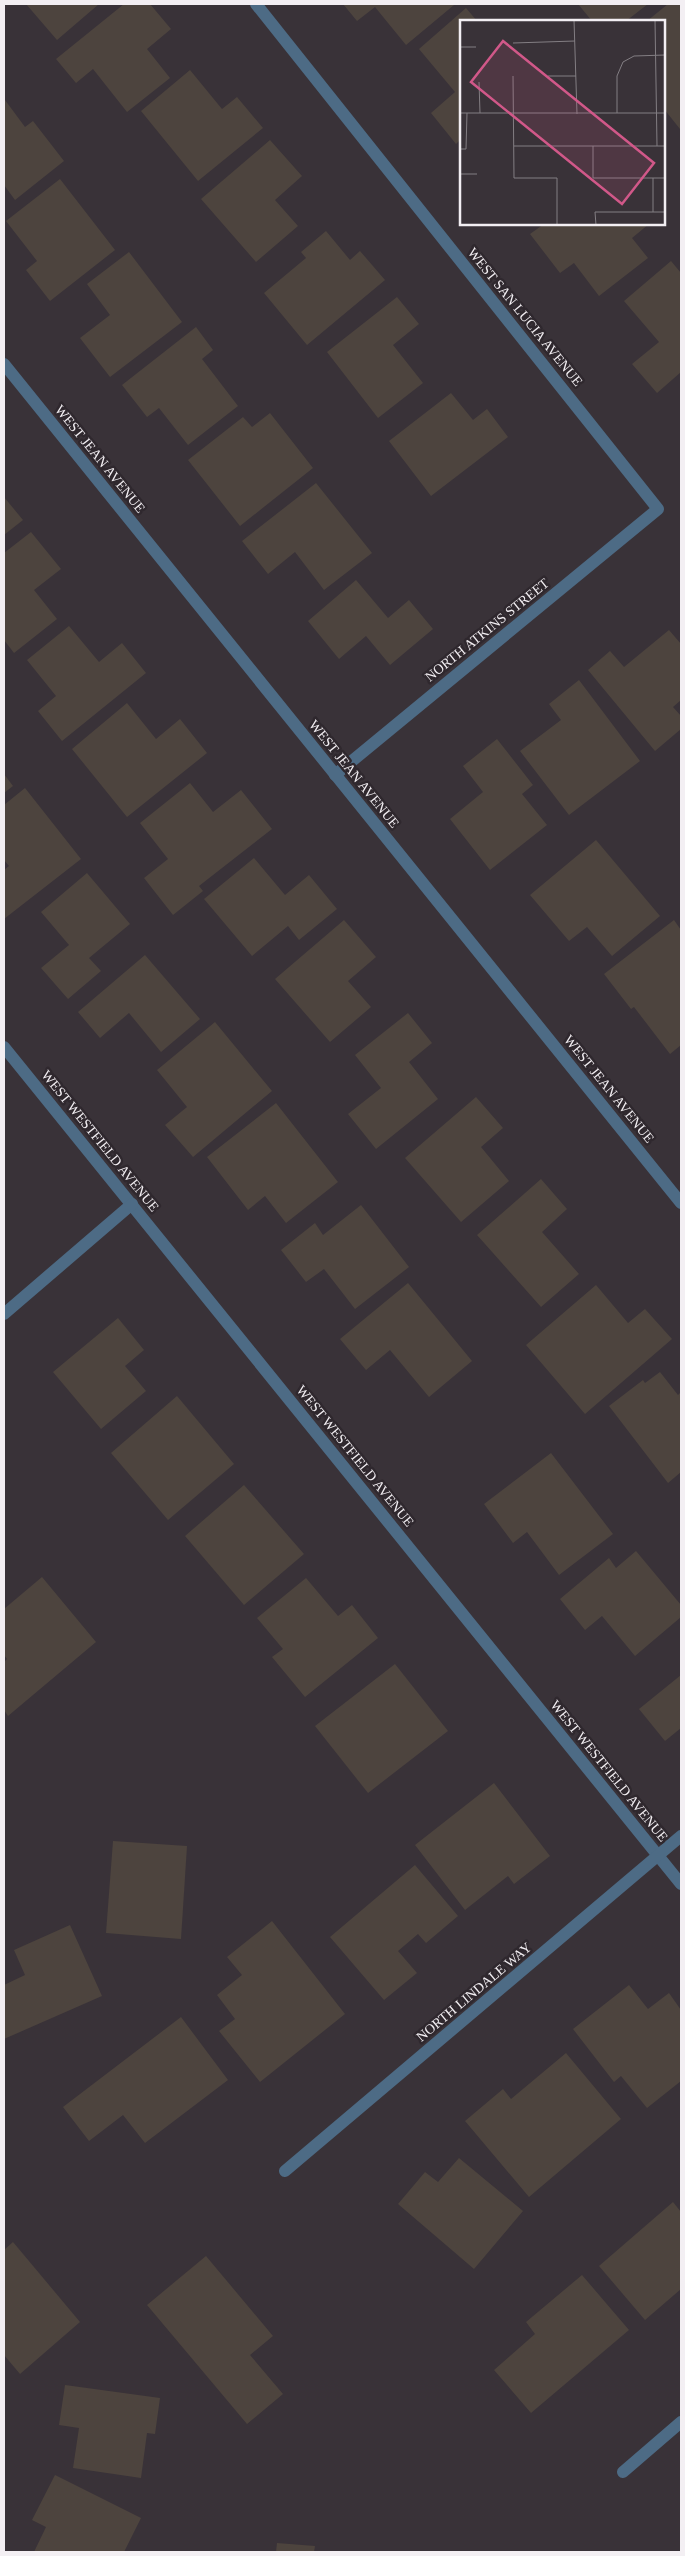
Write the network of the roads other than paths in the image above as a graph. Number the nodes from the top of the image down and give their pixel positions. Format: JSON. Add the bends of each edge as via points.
{"nodes":[{"id":1,"x":256,"y":4,"type":"edge"},
{"id":2,"x":4,"y":364,"type":"edge"},
{"id":3,"x":658,"y":509,"type":"joint"},
{"id":4,"x":335,"y":775,"type":"junction"},
{"id":5,"x":4,"y":1048,"type":"edge"},
{"id":6,"x":681,"y":1203,"type":"edge"},
{"id":7,"x":132,"y":1204,"type":"junction"},
{"id":8,"x":4,"y":1314,"type":"edge"},
{"id":9,"x":681,"y":1836,"type":"edge"},
{"id":10,"x":658,"y":1856,"type":"junction"},
{"id":11,"x":681,"y":1884,"type":"edge"},
{"id":12,"x":285,"y":2171,"type":"dead end"},
{"id":13,"x":681,"y":2422,"type":"edge"},
{"id":14,"x":623,"y":2472,"type":"dead end"}],
"edges":[{"from":1,"to":3,"type":"street","name":"WEST SAN LUCIA AVENUE"},
{"from":2,"to":4,"type":"street","name":"WEST JEAN AVENUE"},
{"from":3,"to":4,"type":"street","name":"NORTH ATKINS STREET"},
{"from":4,"to":6,"type":"street","name":"WEST JEAN AVENUE"},
{"from":5,"to":7,"type":"street","name":"WEST WESTFIELD AVENUE"},
{"from":7,"to":8,"type":"street"},
{"from":7,"to":10,"type":"street","name":"WEST WESTFIELD AVENUE"},
{"from":9,"to":10,"type":"street","name":"NORTH LINDALE WAY"},
{"from":10,"to":11,"type":"street","name":"WEST WESTFIELD AVENUE"},
{"from":10,"to":12,"type":"street","name":"NORTH LINDALE WAY"},
{"from":13,"to":14,"type":"street"}]}
